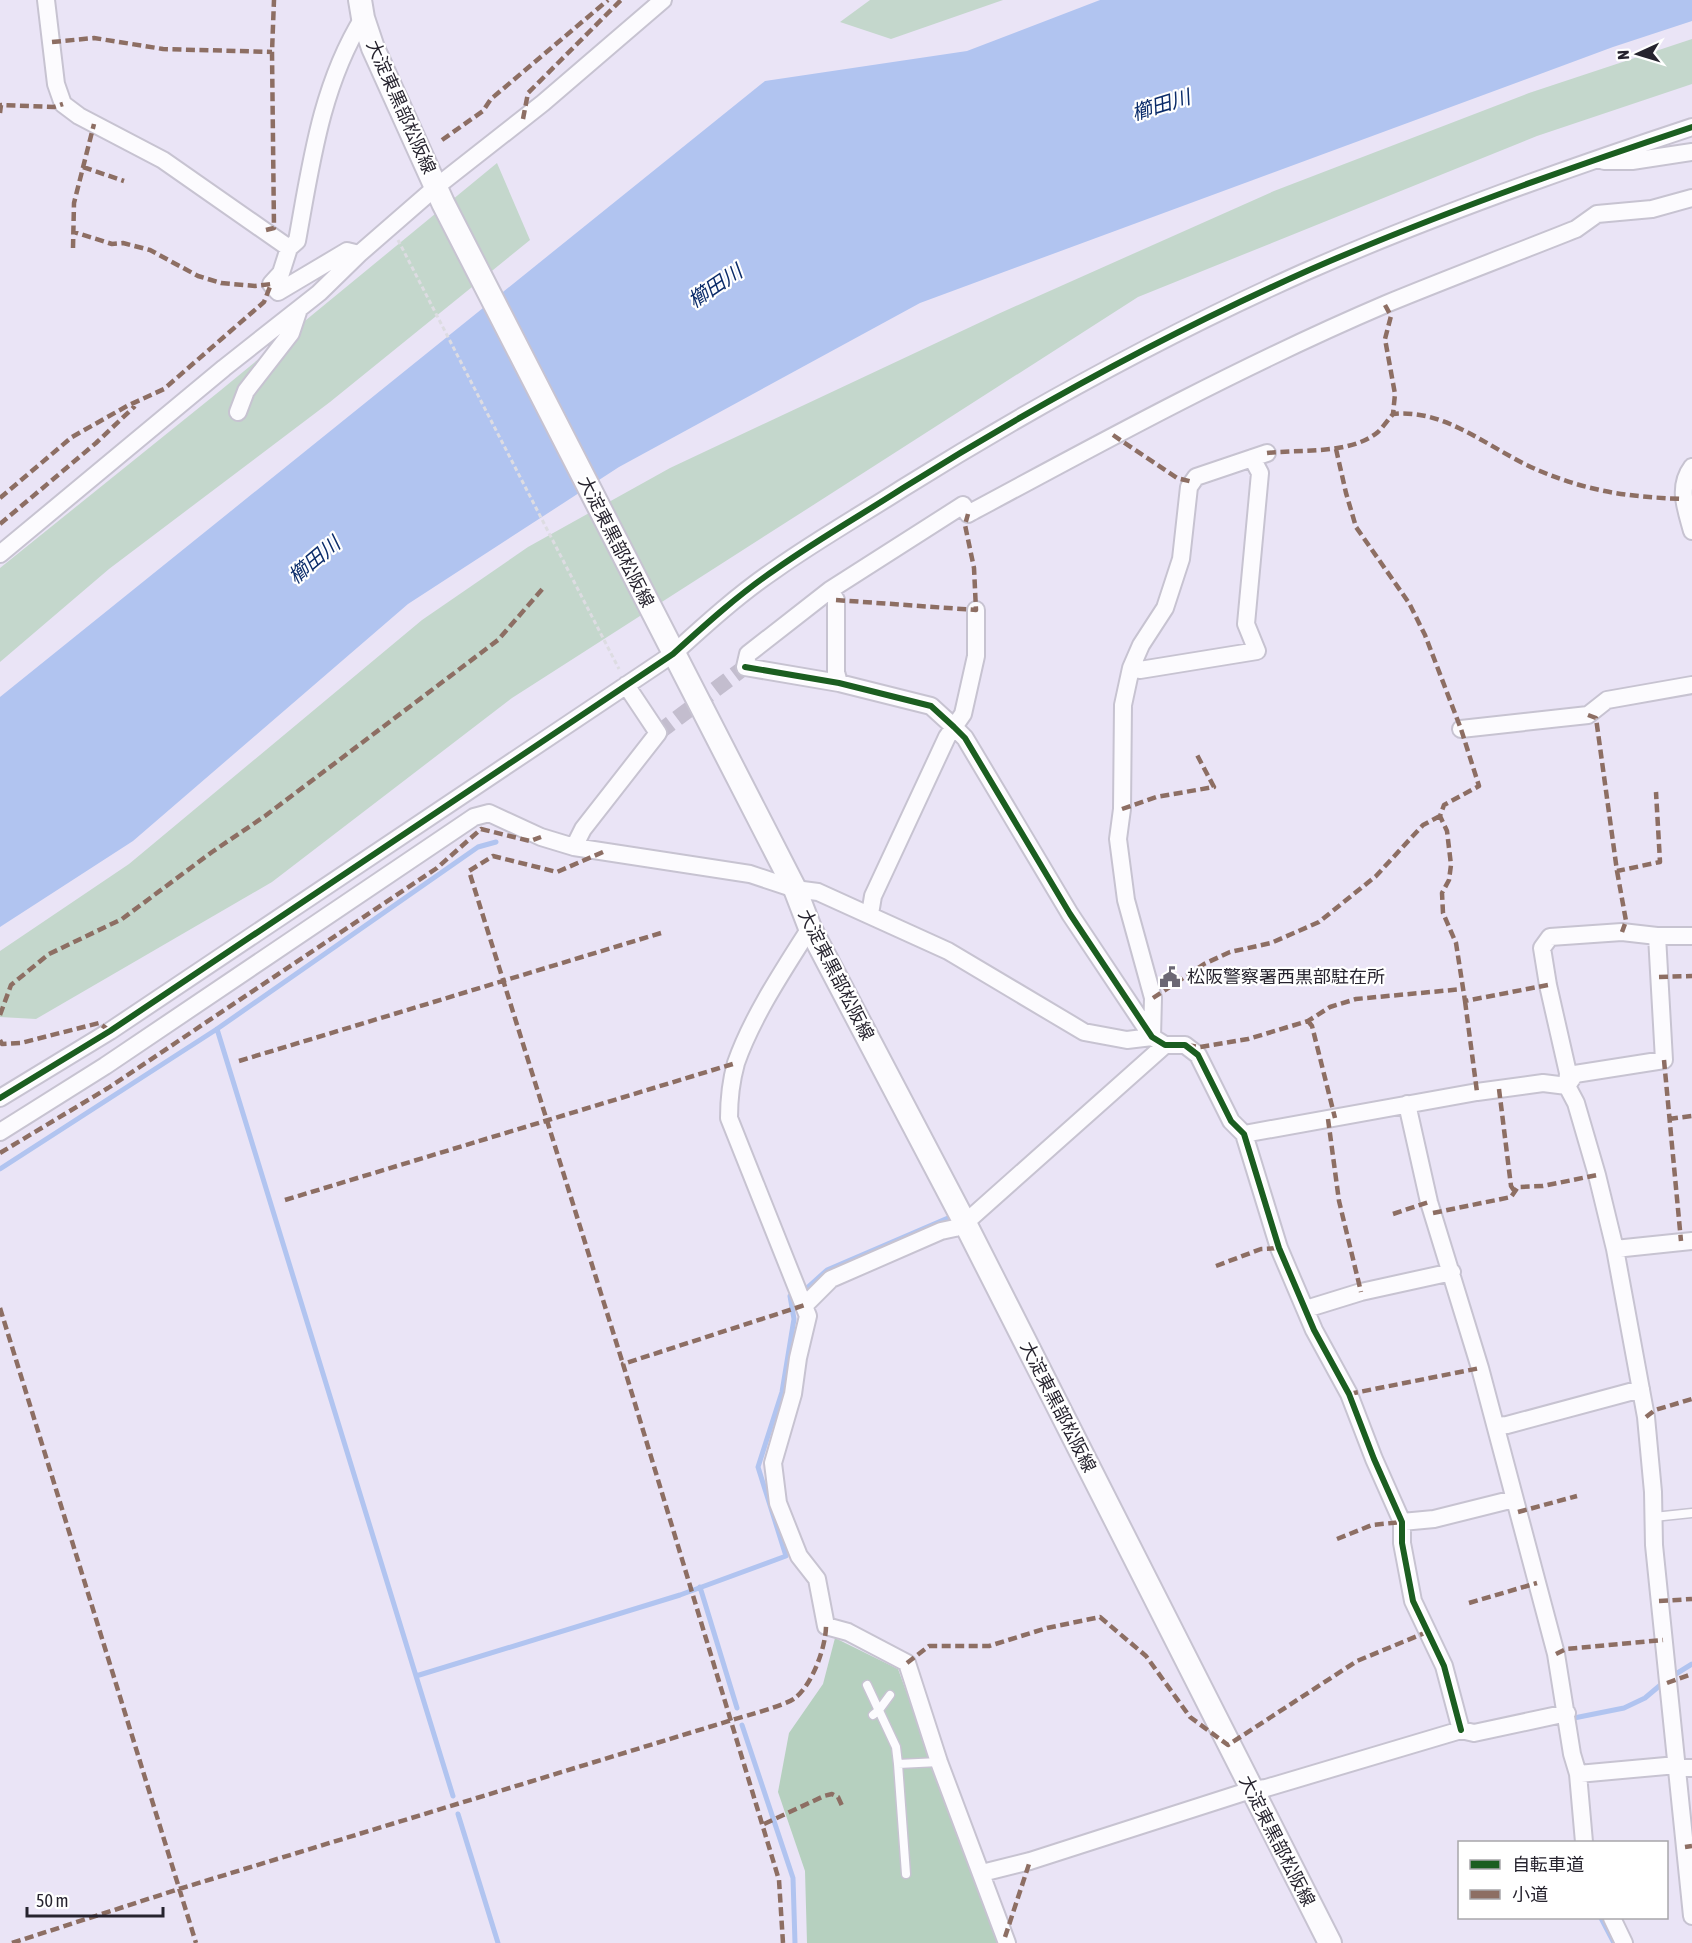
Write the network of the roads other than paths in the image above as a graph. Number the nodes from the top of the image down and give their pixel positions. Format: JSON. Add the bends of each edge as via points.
{"nodes":[{"id":1,"x":46,"y":0,"type":"edge"},
{"id":2,"x":663,"y":0,"type":"edge"},
{"id":3,"x":362,"y":9,"type":"edge"},
{"id":4,"x":1692,"y":127,"type":"edge"},
{"id":5,"x":1692,"y":152,"type":"edge"},
{"id":6,"x":1591,"y":161,"type":"junction"},
{"id":7,"x":440,"y":195,"type":"junction"},
{"id":8,"x":1692,"y":198,"type":"edge"},
{"id":9,"x":289,"y":248,"type":"junction"},
{"id":10,"x":359,"y":255,"type":"junction"},
{"id":11,"x":299,"y":309,"type":"junction"},
{"id":12,"x":237,"y":412,"type":"dead end"},
{"id":13,"x":1692,"y":467,"type":"edge"},
{"id":14,"x":1692,"y":531,"type":"edge"},
{"id":15,"x":0,"y":554,"type":"edge"},
{"id":16,"x":830,"y":591,"type":"junction"},
{"id":17,"x":976,"y":610,"type":"dead end"},
{"id":18,"x":670,"y":648,"type":"junction"},
{"id":19,"x":1131,"y":668,"type":"junction"},
{"id":20,"x":624,"y":680,"type":"junction"},
{"id":21,"x":839,"y":683,"type":"junction"},
{"id":22,"x":1692,"y":685,"type":"edge"},
{"id":23,"x":954,"y":727,"type":"junction"},
{"id":24,"x":1461,"y":729,"type":"dead end"},
{"id":25,"x":574,"y":847,"type":"junction"},
{"id":26,"x":795,"y":889,"type":"junction"},
{"id":27,"x":870,"y":914,"type":"junction"},
{"id":28,"x":810,"y":928,"type":"junction"},
{"id":29,"x":1657,"y":936,"type":"junction"},
{"id":30,"x":1692,"y":936,"type":"edge"},
{"id":31,"x":1159,"y":1041,"type":"junction"},
{"id":32,"x":1567,"y":1086,"type":"junction"},
{"id":33,"x":0,"y":1098,"type":"edge"},
{"id":34,"x":1407,"y":1104,"type":"junction"},
{"id":35,"x":0,"y":1132,"type":"edge"},
{"id":36,"x":1245,"y":1134,"type":"junction"},
{"id":37,"x":962,"y":1216,"type":"junction"},
{"id":38,"x":1692,"y":1241,"type":"edge"},
{"id":39,"x":1615,"y":1249,"type":"junction"},
{"id":40,"x":1452,"y":1272,"type":"junction"},
{"id":41,"x":805,"y":1305,"type":"junction"},
{"id":42,"x":1306,"y":1308,"type":"junction"},
{"id":43,"x":1641,"y":1389,"type":"junction"},
{"id":44,"x":1496,"y":1426,"type":"junction"},
{"id":45,"x":1514,"y":1498,"type":"junction"},
{"id":46,"x":1692,"y":1513,"type":"edge"},
{"id":47,"x":1654,"y":1517,"type":"junction"},
{"id":48,"x":1402,"y":1522,"type":"junction"},
{"id":49,"x":867,"y":1685,"type":"dead end"},
{"id":50,"x":890,"y":1695,"type":"dead end"},
{"id":51,"x":876,"y":1713,"type":"junction"},
{"id":52,"x":1568,"y":1717,"type":"junction"},
{"id":53,"x":1461,"y":1730,"type":"junction"},
{"id":54,"x":939,"y":1762,"type":"junction"},
{"id":55,"x":898,"y":1764,"type":"junction"},
{"id":56,"x":1685,"y":1767,"type":"edge"},
{"id":57,"x":1578,"y":1774,"type":"junction"},
{"id":58,"x":1251,"y":1790,"type":"junction"},
{"id":59,"x":1584,"y":1841,"type":"edge"},
{"id":60,"x":906,"y":1874,"type":"dead end"},
{"id":61,"x":982,"y":1874,"type":"junction"},
{"id":62,"x":1692,"y":1916,"type":"edge"},
{"id":63,"x":1613,"y":1919,"type":"edge"},
{"id":64,"x":1007,"y":1943,"type":"edge"},
{"id":65,"x":1330,"y":1943,"type":"edge"},
{"id":66,"x":1624,"y":1943,"type":"edge"}],
"edges":[{"from":1,"to":9,"type":"street","via":[[56,84],[63,104],[163,160]]},
{"from":2,"to":7,"type":"street"},
{"from":3,"to":7,"type":"main road","name":"大淀東黒部松阪線","via":[[388,85]]},
{"from":3,"to":9,"type":"street","via":[[320,117],[297,241]]},
{"from":4,"to":6,"type":"street"},
{"from":5,"to":6,"type":"street","via":[[1632,161]]},
{"from":6,"to":18,"type":"street","via":[[1418,225],[1306,272],[1214,315],[1035,409],[775,570]]},
{"from":7,"to":10,"type":"street"},
{"from":7,"to":18,"type":"main road","name":"大淀東黒部松阪線"},
{"from":8,"to":16,"type":"street","via":[[1652,209],[1597,214],[1576,229],[1385,305],[1123,430],[968,514],[963,505]]},
{"from":9,"to":10,"type":"street","via":[[281,273],[271,284],[278,292],[347,251]]},
{"from":10,"to":11,"type":"street"},
{"from":11,"to":12,"type":"street","via":[[291,333],[246,391]]},
{"from":11,"to":15,"type":"street"},
{"from":13,"to":14,"type":"street","via":[[1683,499]]},
{"from":16,"to":21,"type":"street","via":[[836,600]]},
{"from":16,"to":21,"type":"street","via":[[748,654],[745,667]]},
{"from":17,"to":23,"type":"street","via":[[976,656],[963,714]]},
{"from":18,"to":20,"type":"street"},
{"from":18,"to":26,"type":"main road","name":"大淀東黒部松阪線"},
{"from":19,"to":19,"type":"street","via":[[1165,608],[1181,559],[1189,487],[1196,477],[1260,456],[1246,624],[1257,651],[1140,670]]},
{"from":19,"to":31,"type":"street","via":[[1124,705],[1118,839],[1126,900],[1153,998]]},
{"from":20,"to":25,"type":"street","via":[[658,733],[583,829]]},
{"from":20,"to":33,"type":"street","via":[[459,799],[110,1031]]},
{"from":21,"to":23,"type":"street","via":[[930,706]]},
{"from":22,"to":24,"type":"street","via":[[1607,700],[1588,715]]},
{"from":23,"to":27,"type":"street","via":[[873,896]]},
{"from":23,"to":31,"type":"street","via":[[965,738],[1070,914]]},
{"from":25,"to":26,"type":"street","via":[[750,874]]},
{"from":25,"to":35,"type":"street","via":[[489,813],[474,817],[105,1066]]},
{"from":26,"to":27,"type":"street","via":[[818,892]]},
{"from":26,"to":28,"type":"main road","name":"大淀東黒部松阪線"},
{"from":27,"to":31,"type":"street","via":[[948,951],[1084,1032]]},
{"from":28,"to":37,"type":"main road","name":"大淀東黒部松阪線"},
{"from":28,"to":41,"type":"street","via":[[772,988],[744,1044],[729,1093],[729,1118]]},
{"from":29,"to":30,"type":"street"},
{"from":29,"to":32,"type":"street","via":[[1664,1060],[1575,1074]]},
{"from":29,"to":32,"type":"street","via":[[1622,932],[1550,937],[1542,948],[1568,1073]]},
{"from":31,"to":36,"type":"street","via":[[1185,1045],[1198,1055],[1232,1121]]},
{"from":31,"to":37,"type":"street"},
{"from":32,"to":34,"type":"street","via":[[1543,1083]]},
{"from":32,"to":39,"type":"street","via":[[1594,1165]]},
{"from":34,"to":36,"type":"street"},
{"from":34,"to":40,"type":"street","via":[[1430,1202]]},
{"from":36,"to":42,"type":"street","via":[[1279,1248]]},
{"from":37,"to":41,"type":"street","via":[[955,1228],[831,1279]]},
{"from":37,"to":58,"type":"main road","name":"大淀東黒部松阪線"},
{"from":38,"to":39,"type":"street"},
{"from":39,"to":43,"type":"street"},
{"from":40,"to":42,"type":"street"},
{"from":40,"to":44,"type":"street"},
{"from":41,"to":54,"type":"street","via":[[808,1316],[793,1394],[773,1463],[777,1503],[799,1556],[816,1579],[826,1626],[848,1632],[907,1663]]},
{"from":42,"to":48,"type":"street","via":[[1349,1394]]},
{"from":43,"to":44,"type":"street"},
{"from":43,"to":47,"type":"street"},
{"from":44,"to":45,"type":"street"},
{"from":45,"to":48,"type":"street","via":[[1434,1520]]},
{"from":45,"to":52,"type":"street","via":[[1556,1654]]},
{"from":46,"to":47,"type":"lane"},
{"from":47,"to":56,"type":"street","via":[[1666,1674]]},
{"from":48,"to":53,"type":"street","via":[[1413,1601],[1444,1665]]},
{"from":49,"to":51,"type":"lane"},
{"from":50,"to":51,"type":"lane"},
{"from":51,"to":55,"type":"lane","via":[[896,1747]]},
{"from":52,"to":53,"type":"street","via":[[1474,1733]]},
{"from":52,"to":57,"type":"street"},
{"from":53,"to":58,"type":"street"},
{"from":54,"to":55,"type":"lane"},
{"from":54,"to":61,"type":"street"},
{"from":55,"to":60,"type":"lane"},
{"from":56,"to":57,"type":"street"},
{"from":56,"to":62,"type":"street"},
{"from":57,"to":59,"type":"street"},
{"from":58,"to":61,"type":"street"},
{"from":58,"to":65,"type":"main road","name":"大淀東黒部松阪線"},
{"from":61,"to":64,"type":"street"},
{"from":63,"to":66,"type":"street"}]}
